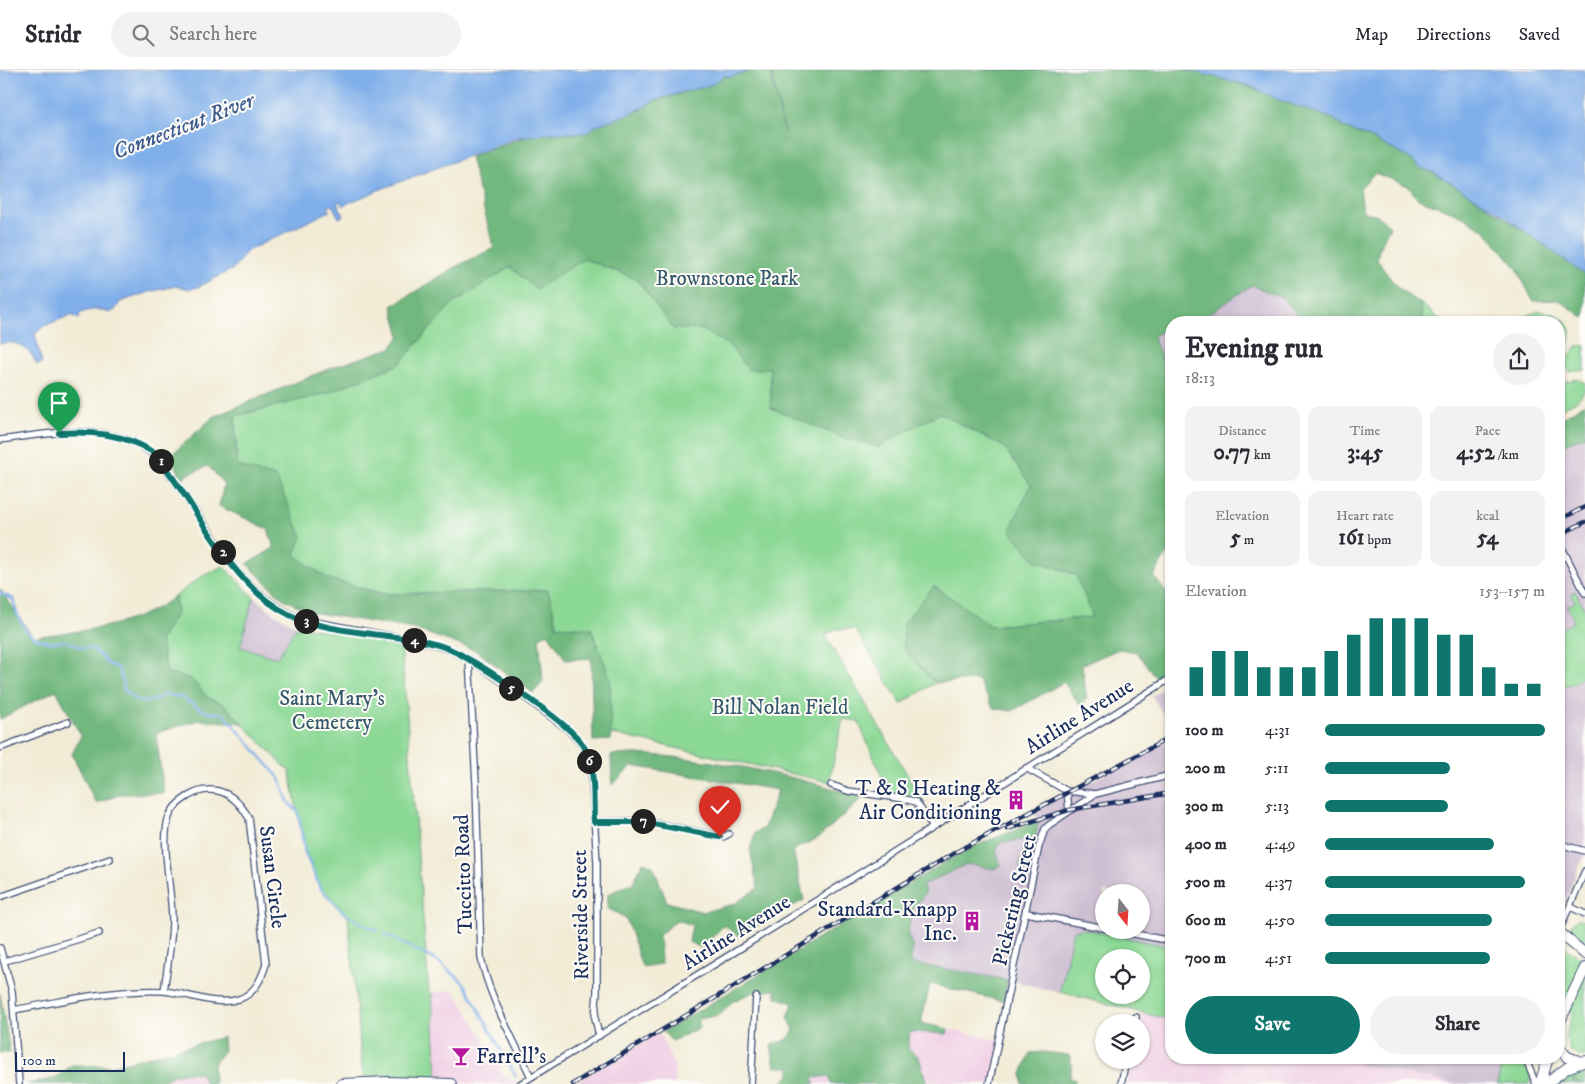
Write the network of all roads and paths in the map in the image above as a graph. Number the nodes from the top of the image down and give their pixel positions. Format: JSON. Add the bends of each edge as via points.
{"nodes":[{"id":1,"x":0,"y":440,"type":"edge"},
{"id":2,"x":1565,"y":554,"type":"edge"},
{"id":3,"x":1585,"y":593,"type":"edge"},
{"id":4,"x":469,"y":659,"type":"junction"},
{"id":5,"x":1165,"y":682,"type":"edge"},
{"id":6,"x":68,"y":722,"type":"dead end"},
{"id":7,"x":0,"y":748,"type":"edge"},
{"id":8,"x":1026,"y":768,"type":"junction"},
{"id":9,"x":1165,"y":776,"type":"edge"},
{"id":10,"x":831,"y":785,"type":"dead end"},
{"id":11,"x":1067,"y":791,"type":"junction"},
{"id":12,"x":1095,"y":794,"type":"junction"},
{"id":13,"x":1069,"y":812,"type":"junction"},
{"id":14,"x":594,"y":822,"type":"junction"},
{"id":15,"x":933,"y":827,"type":"junction"},
{"id":16,"x":729,"y":834,"type":"dead end"},
{"id":17,"x":1565,"y":846,"type":"edge"},
{"id":18,"x":1585,"y":851,"type":"edge"},
{"id":19,"x":110,"y":859,"type":"dead end"},
{"id":20,"x":1585,"y":871,"type":"edge"},
{"id":21,"x":0,"y":897,"type":"edge"},
{"id":22,"x":1570,"y":907,"type":"junction"},
{"id":23,"x":1027,"y":913,"type":"junction"},
{"id":24,"x":1585,"y":914,"type":"edge"},
{"id":25,"x":1565,"y":918,"type":"edge"},
{"id":26,"x":1095,"y":926,"type":"edge"},
{"id":27,"x":99,"y":933,"type":"dead end"},
{"id":28,"x":1150,"y":937,"type":"edge"},
{"id":29,"x":1565,"y":937,"type":"edge"},
{"id":30,"x":1165,"y":940,"type":"edge"},
{"id":31,"x":0,"y":948,"type":"edge"},
{"id":32,"x":1585,"y":954,"type":"edge"},
{"id":33,"x":5,"y":961,"type":"junction"},
{"id":34,"x":1585,"y":968,"type":"edge"},
{"id":35,"x":164,"y":991,"type":"junction"},
{"id":36,"x":756,"y":997,"type":"dead end"},
{"id":37,"x":1565,"y":1008,"type":"edge"},
{"id":38,"x":14,"y":1010,"type":"junction"},
{"id":39,"x":599,"y":1036,"type":"junction"},
{"id":40,"x":1565,"y":1054,"type":"edge"},
{"id":41,"x":1583,"y":1062,"type":"edge"},
{"id":42,"x":1528,"y":1064,"type":"edge"},
{"id":43,"x":1546,"y":1064,"type":"edge"},
{"id":44,"x":1124,"y":1069,"type":"edge"},
{"id":45,"x":532,"y":1077,"type":"junction"},
{"id":46,"x":19,"y":1084,"type":"edge"},
{"id":47,"x":342,"y":1084,"type":"edge"},
{"id":48,"x":451,"y":1084,"type":"edge"},
{"id":49,"x":520,"y":1084,"type":"edge"},
{"id":50,"x":751,"y":1084,"type":"edge"},
{"id":51,"x":990,"y":1084,"type":"edge"},
{"id":52,"x":1121,"y":1084,"type":"edge"},
{"id":53,"x":1536,"y":1084,"type":"edge"},
{"id":54,"x":1540,"y":1084,"type":"edge"},
{"id":55,"x":1546,"y":1084,"type":"edge"}],
"edges":[{"from":1,"to":4,"type":"street","name":"Riverside Street","via":[[59,433],[98,433],[141,444],[163,464],[247,583],[289,615],[428,643]]},
{"from":2,"to":3,"type":"street"},
{"from":4,"to":14,"type":"street","name":"Riverside Street","via":[[550,716],[583,745],[591,769]]},
{"from":4,"to":45,"type":"street","name":"Tuccitto Road","via":[[481,958],[493,998]]},
{"from":5,"to":8,"type":"street","name":"Airline Avenue"},
{"from":6,"to":7,"type":"street"},
{"from":8,"to":11,"type":"street"},
{"from":8,"to":15,"type":"street","name":"Airline Avenue"},
{"from":9,"to":12,"type":"street","name":"Pickering Street"},
{"from":10,"to":15,"type":"street","via":[[848,791],[916,802]]},
{"from":11,"to":12,"type":"street"},
{"from":11,"to":13,"type":"street"},
{"from":12,"to":13,"type":"street","name":"Pickering Street"},
{"from":13,"to":23,"type":"street","name":"Pickering Street","via":[[1049,825],[1041,838]]},
{"from":14,"to":16,"type":"street","via":[[643,822],[720,837]]},
{"from":14,"to":39,"type":"street","name":"Riverside Street","via":[[595,1018]]},
{"from":15,"to":39,"type":"street","name":"Airline Avenue"},
{"from":17,"to":18,"type":"street"},
{"from":19,"to":21,"type":"street"},
{"from":20,"to":22,"type":"street"},
{"from":22,"to":24,"type":"street"},
{"from":22,"to":25,"type":"street"},
{"from":23,"to":26,"type":"street"},
{"from":23,"to":51,"type":"street","name":"Pickering Street"},
{"from":27,"to":33,"type":"street"},
{"from":28,"to":30,"type":"street"},
{"from":29,"to":32,"type":"highway"},
{"from":31,"to":33,"type":"street"},
{"from":33,"to":38,"type":"street"},
{"from":34,"to":37,"type":"highway"},
{"from":35,"to":35,"type":"street","name":"Susan Circle","via":[[172,922],[166,826],[178,804],[192,794],[208,790],[226,792],[241,804],[250,818],[266,964],[262,978],[254,989],[240,998],[220,1002]]},
{"from":35,"to":38,"type":"street","via":[[110,993]]},
{"from":36,"to":50,"type":"street"},
{"from":38,"to":46,"type":"street"},
{"from":39,"to":45,"type":"street","name":"Airline Avenue"},
{"from":40,"to":41,"type":"highway"},
{"from":41,"to":55,"type":"highway","via":[[1561,1072]]},
{"from":42,"to":53,"type":"street"},
{"from":43,"to":54,"type":"highway"},
{"from":44,"to":52,"type":"street"},
{"from":45,"to":49,"type":"street","name":"Airline Avenue"},
{"from":47,"to":48,"type":"highway"}]}
